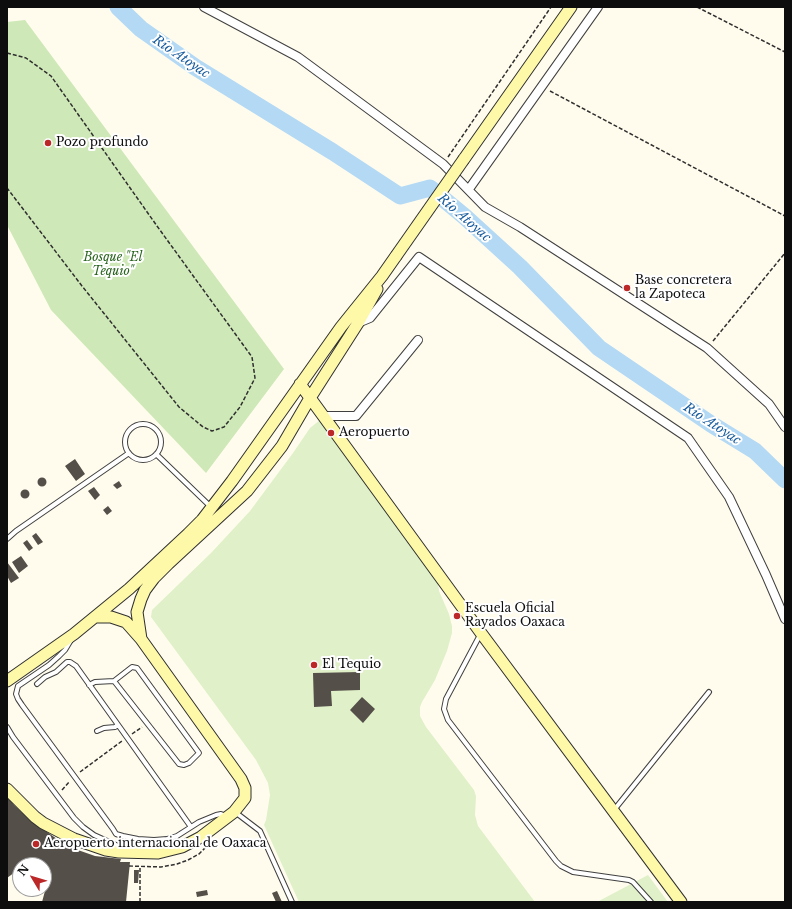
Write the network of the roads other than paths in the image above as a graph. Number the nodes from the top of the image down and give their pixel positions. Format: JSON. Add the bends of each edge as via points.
{"nodes":[{"id":1,"x":204,"y":7,"type":"edge"},
{"id":2,"x":570,"y":7,"type":"edge"},
{"id":3,"x":598,"y":7,"type":"edge"},
{"id":4,"x":469,"y":188,"type":"junction"},
{"id":5,"x":382,"y":276,"type":"junction"},
{"id":6,"x":358,"y":323,"type":"junction"},
{"id":7,"x":418,"y":340,"type":"dead end"},
{"id":8,"x":300,"y":384,"type":"junction"},
{"id":9,"x":310,"y":398,"type":"junction"},
{"id":10,"x":323,"y":416,"type":"junction"},
{"id":11,"x":785,"y":427,"type":"edge"},
{"id":12,"x":129,"y":453,"type":"junction"},
{"id":13,"x":156,"y":454,"type":"junction"},
{"id":14,"x":212,"y":508,"type":"junction"},
{"id":15,"x":7,"y":539,"type":"edge"},
{"id":16,"x":95,"y":617,"type":"junction"},
{"id":17,"x":785,"y":619,"type":"edge"},
{"id":18,"x":481,"y":632,"type":"junction"},
{"id":19,"x":74,"y":634,"type":"junction"},
{"id":20,"x":141,"y":639,"type":"junction"},
{"id":21,"x":7,"y":681,"type":"edge"},
{"id":22,"x":114,"y":681,"type":"junction"},
{"id":23,"x":37,"y":684,"type":"dead end"},
{"id":24,"x":89,"y":685,"type":"junction"},
{"id":25,"x":709,"y":692,"type":"dead end"},
{"id":26,"x":118,"y":725,"type":"junction"},
{"id":27,"x":7,"y":727,"type":"edge"},
{"id":28,"x":96,"y":731,"type":"dead end"},
{"id":29,"x":7,"y":789,"type":"edge"},
{"id":30,"x":613,"y":811,"type":"junction"},
{"id":31,"x":231,"y":815,"type":"junction"},
{"id":32,"x":192,"y":827,"type":"junction"},
{"id":33,"x":133,"y":852,"type":"junction"},
{"id":34,"x":292,"y":902,"type":"edge"},
{"id":35,"x":651,"y":902,"type":"edge"},
{"id":36,"x":681,"y":902,"type":"edge"}],
"edges":[{"from":1,"to":4,"type":"street","via":[[298,57],[443,164]]},
{"from":2,"to":5,"type":"street","bridge":true},
{"from":3,"to":4,"type":"street"},
{"from":4,"to":11,"type":"street","via":[[486,207],[707,348],[769,404]]},
{"from":5,"to":6,"type":"street"},
{"from":5,"to":8,"type":"street"},
{"from":6,"to":9,"type":"street"},
{"from":6,"to":17,"type":"street","via":[[370,318],[419,257],[688,438],[728,497]]},
{"from":7,"to":10,"type":"street","via":[[356,416]]},
{"from":8,"to":9,"type":"street"},
{"from":8,"to":14,"type":"street"},
{"from":9,"to":10,"type":"street"},
{"from":9,"to":20,"type":"street","via":[[282,446],[247,491],[150,584],[137,612]]},
{"from":10,"to":18,"type":"street"},
{"from":12,"to":13,"type":"lane","via":[[146,460]]},
{"from":12,"to":13,"type":"lane","via":[[125,441],[130,430],[141,424],[148,424],[158,431],[161,437],[162,443]]},
{"from":12,"to":15,"type":"lane"},
{"from":13,"to":14,"type":"lane"},
{"from":14,"to":16,"type":"street","via":[[129,589]]},
{"from":16,"to":19,"type":"street"},
{"from":16,"to":20,"type":"street","via":[[111,617],[126,622]]},
{"from":18,"to":30,"type":"street"},
{"from":18,"to":35,"type":"lane","via":[[446,699],[444,709],[448,720],[561,866],[573,872],[629,880]]},
{"from":19,"to":21,"type":"street"},
{"from":19,"to":32,"type":"lane","via":[[66,650],[18,686],[18,699],[116,834],[154,840],[177,836]]},
{"from":20,"to":31,"type":"street","via":[[241,779],[245,788],[245,798]]},
{"from":22,"to":22,"type":"lane","via":[[132,666],[136,668],[199,754],[189,763],[179,764]]},
{"from":22,"to":24,"type":"lane","via":[[95,682]]},
{"from":23,"to":24,"type":"lane","via":[[70,662],[76,666]]},
{"from":24,"to":26,"type":"lane"},
{"from":25,"to":30,"type":"lane"},
{"from":26,"to":28,"type":"lane"},
{"from":26,"to":32,"type":"lane"},
{"from":27,"to":33,"type":"lane","via":[[74,818],[94,835]]},
{"from":29,"to":33,"type":"street","via":[[43,823],[74,839],[106,850]]},
{"from":30,"to":36,"type":"street"},
{"from":31,"to":32,"type":"lane","via":[[216,814]]},
{"from":31,"to":33,"type":"street","via":[[201,837],[182,847],[158,853]]},
{"from":31,"to":34,"type":"lane","via":[[260,831]]}]}
